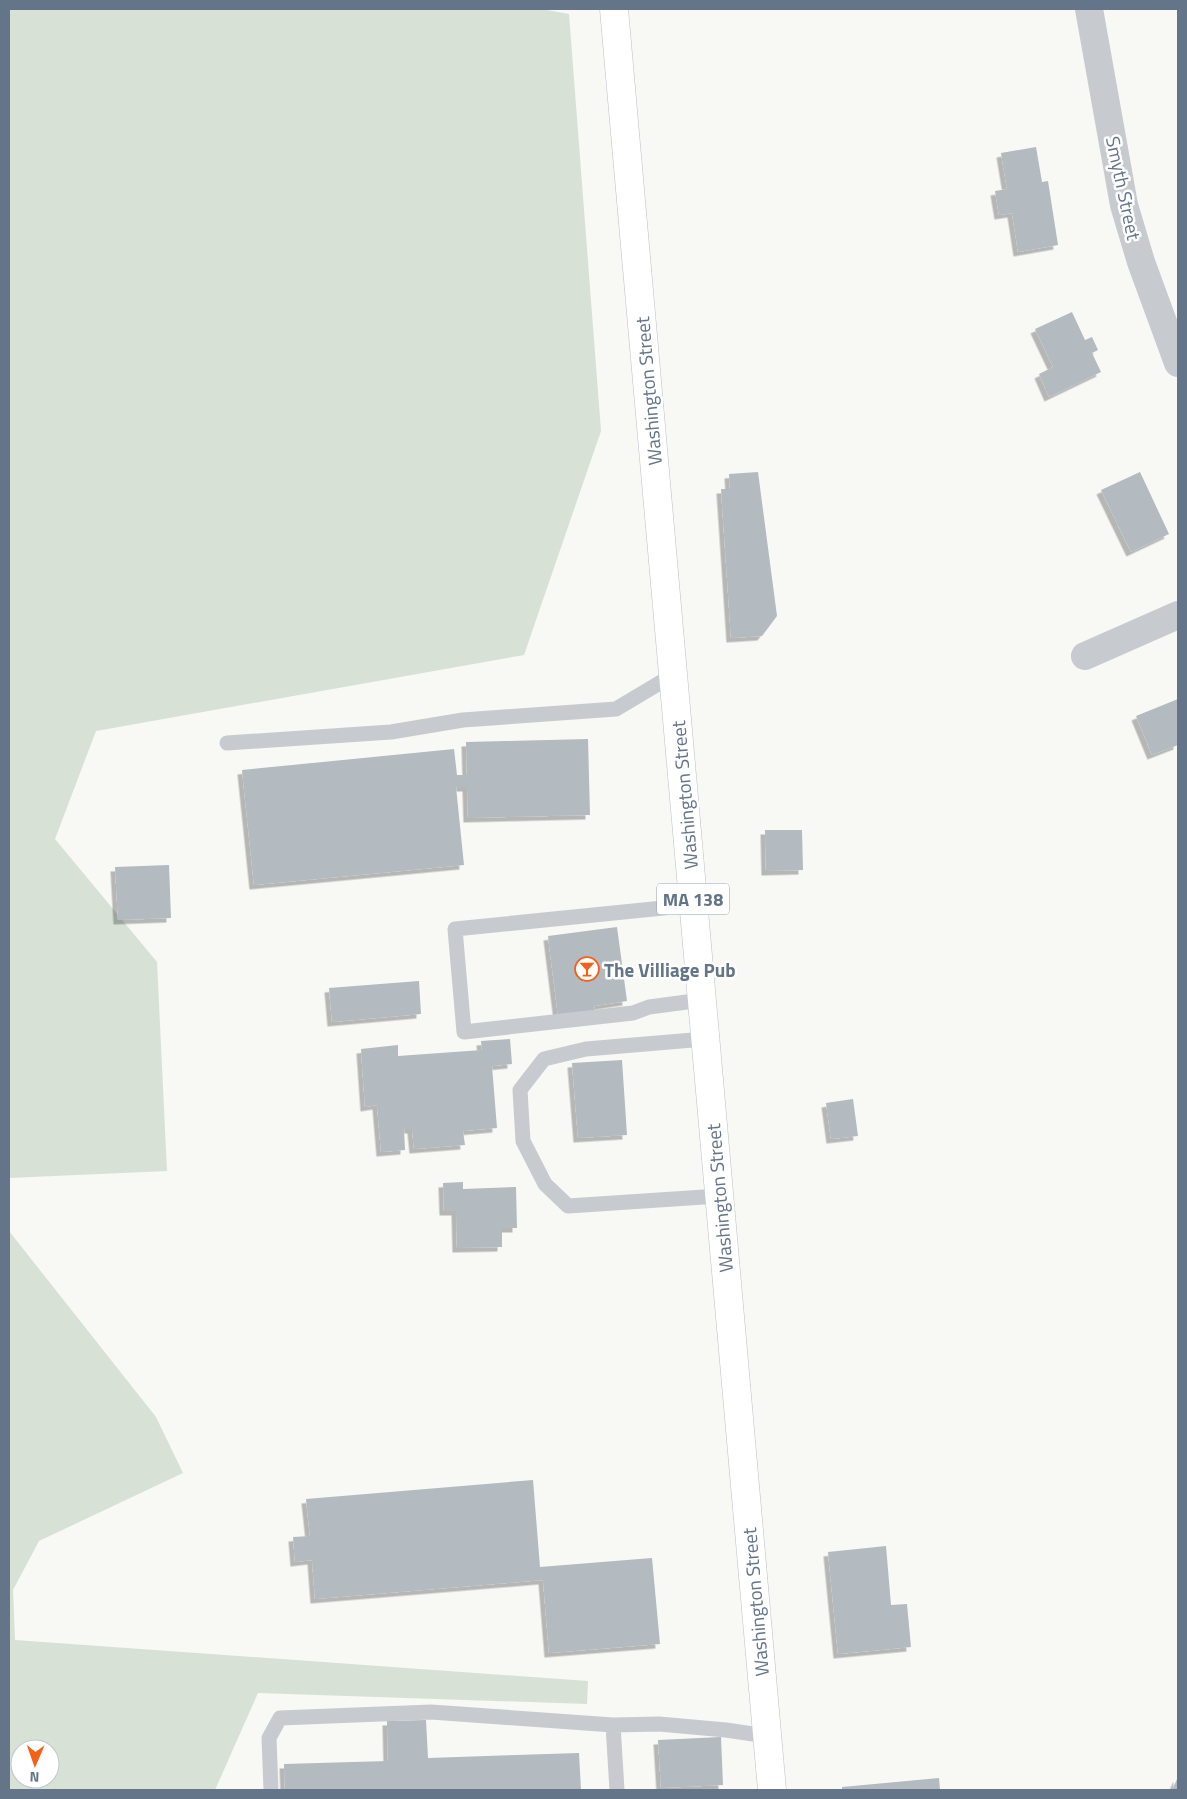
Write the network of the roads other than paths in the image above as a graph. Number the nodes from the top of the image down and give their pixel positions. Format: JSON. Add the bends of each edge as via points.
{"nodes":[{"id":1,"x":614,"y":9,"type":"edge"},
{"id":2,"x":1090,"y":9,"type":"edge"},
{"id":3,"x":1178,"y":363,"type":"edge"},
{"id":4,"x":1178,"y":615,"type":"edge"},
{"id":5,"x":1085,"y":656,"type":"dead end"},
{"id":6,"x":673,"y":675,"type":"junction"},
{"id":7,"x":227,"y":743,"type":"dead end"},
{"id":8,"x":693,"y":905,"type":"junction"},
{"id":9,"x":702,"y":1000,"type":"junction"},
{"id":10,"x":705,"y":1039,"type":"junction"},
{"id":11,"x":719,"y":1196,"type":"junction"},
{"id":12,"x":613,"y":1725,"type":"junction"},
{"id":13,"x":767,"y":1736,"type":"junction"},
{"id":14,"x":271,"y":1790,"type":"edge"},
{"id":15,"x":616,"y":1790,"type":"edge"},
{"id":16,"x":772,"y":1790,"type":"edge"}],
"edges":[{"from":1,"to":6,"type":"main road","name":"Washington Street","number":"MA 138"},
{"from":2,"to":3,"type":"street","name":"Smyth Street","via":[[1124,205]]},
{"from":4,"to":5,"type":"street"},
{"from":6,"to":7,"type":"lane","via":[[616,709],[463,720],[391,732]]},
{"from":6,"to":8,"type":"main road","name":"Washington Street","number":"MA 138"},
{"from":8,"to":9,"type":"main road","name":"Washington Street","number":"MA 138"},
{"from":8,"to":9,"type":"lane","via":[[455,929],[464,1032],[633,1013],[649,1007]]},
{"from":9,"to":10,"type":"main road","name":"Washington Street","number":"MA 138"},
{"from":10,"to":11,"type":"main road","name":"Washington Street","number":"MA 138"},
{"from":10,"to":11,"type":"lane","via":[[586,1049],[544,1059],[520,1090],[523,1141],[545,1184],[568,1206]]},
{"from":11,"to":13,"type":"main road","name":"Washington Street","number":"MA 138"},
{"from":12,"to":13,"type":"lane","via":[[659,1724]]},
{"from":12,"to":14,"type":"lane","via":[[431,1712],[280,1718],[269,1738]]},
{"from":12,"to":15,"type":"lane"},
{"from":13,"to":16,"type":"main road","name":"Washington Street","number":"MA 138"}]}
